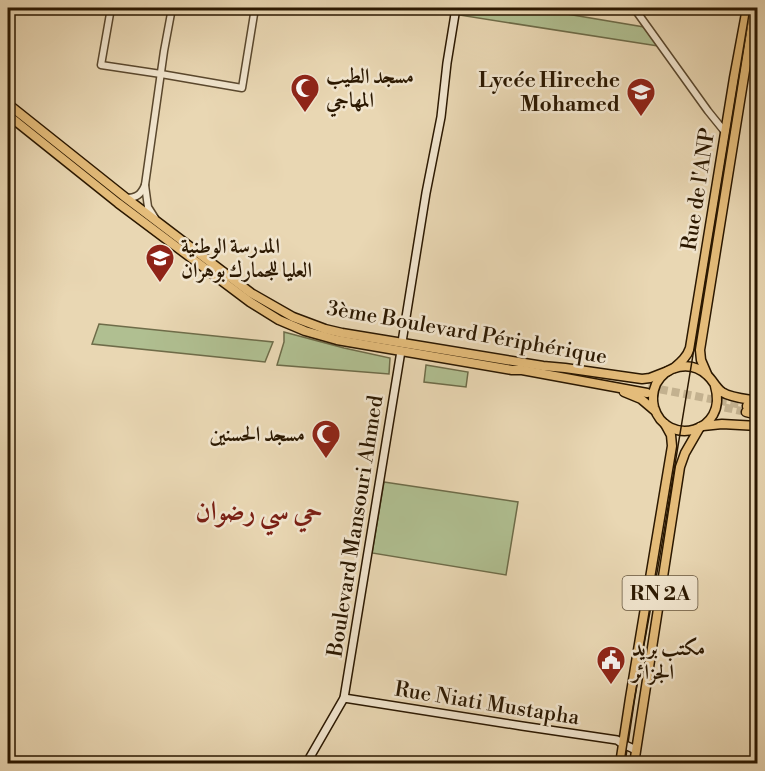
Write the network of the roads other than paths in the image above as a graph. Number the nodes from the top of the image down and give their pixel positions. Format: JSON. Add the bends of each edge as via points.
{"nodes":[{"id":1,"x":111,"y":8,"type":"edge"},
{"id":2,"x":172,"y":8,"type":"edge"},
{"id":3,"x":255,"y":8,"type":"edge"},
{"id":4,"x":456,"y":8,"type":"edge"},
{"id":5,"x":634,"y":8,"type":"edge"},
{"id":6,"x":747,"y":8,"type":"edge"},
{"id":7,"x":755,"y":8,"type":"edge"},
{"id":8,"x":161,"y":74,"type":"junction"},
{"id":9,"x":8,"y":104,"type":"edge"},
{"id":10,"x":8,"y":115,"type":"edge"},
{"id":11,"x":725,"y":132,"type":"junction"},
{"id":12,"x":145,"y":185,"type":"junction"},
{"id":13,"x":126,"y":198,"type":"junction"},
{"id":14,"x":156,"y":221,"type":"junction"},
{"id":15,"x":401,"y":351,"type":"junction"},
{"id":16,"x":543,"y":366,"type":"junction"},
{"id":17,"x":512,"y":370,"type":"junction"},
{"id":18,"x":670,"y":370,"type":"junction"},
{"id":19,"x":707,"y":374,"type":"junction"},
{"id":20,"x":715,"y":386,"type":"junction"},
{"id":21,"x":758,"y":401,"type":"edge"},
{"id":22,"x":758,"y":408,"type":"edge"},
{"id":23,"x":656,"y":412,"type":"junction"},
{"id":24,"x":758,"y":414,"type":"edge"},
{"id":25,"x":665,"y":424,"type":"junction"},
{"id":26,"x":758,"y":426,"type":"edge"},
{"id":27,"x":701,"y":427,"type":"junction"},
{"id":28,"x":344,"y":698,"type":"junction"},
{"id":29,"x":623,"y":744,"type":"junction"},
{"id":30,"x":636,"y":750,"type":"junction"},
{"id":31,"x":306,"y":764,"type":"edge"},
{"id":32,"x":620,"y":764,"type":"edge"},
{"id":33,"x":634,"y":764,"type":"edge"}],
"edges":[{"from":1,"to":8,"type":"street","via":[[101,65]]},
{"from":2,"to":8,"type":"street"},
{"from":3,"to":8,"type":"street","via":[[242,88]]},
{"from":4,"to":15,"type":"main road","name":"Boulevard Mansouri Ahmed"},
{"from":5,"to":11,"type":"street"},
{"from":6,"to":11,"type":"main road","name":"Rue de l'ANP"},
{"from":7,"to":19,"type":"main road","name":"Rue de l'ANP","via":[[700,350]]},
{"from":8,"to":12,"type":"street"},
{"from":9,"to":13,"type":"main road","name":"3ème Boulevard Périphérique"},
{"from":10,"to":15,"type":"main road","name":"3ème Boulevard Périphérique","via":[[250,302],[305,331]]},
{"from":11,"to":18,"type":"main road","name":"Rue de l'ANP","via":[[690,348]]},
{"from":12,"to":13,"type":"street","via":[[139,195]]},
{"from":12,"to":14,"type":"street","via":[[148,207]]},
{"from":13,"to":14,"type":"main road","name":"3ème Boulevard Périphérique"},
{"from":14,"to":15,"type":"main road","name":"3ème Boulevard Périphérique","via":[[251,293],[293,317]]},
{"from":15,"to":16,"type":"main road","name":"3ème Boulevard Périphérique"},
{"from":15,"to":17,"type":"main road","name":"3ème Boulevard Périphérique"},
{"from":15,"to":28,"type":"main road","name":"Boulevard Mansouri Ahmed"},
{"from":16,"to":17,"type":"main road","name":"3ème Boulevard Périphérique","via":[[648,390]]},
{"from":16,"to":18,"type":"main road","name":"3ème Boulevard Périphérique","via":[[642,379]]},
{"from":17,"to":23,"type":"main road","via":[[628,393]]},
{"from":18,"to":19,"type":"main road","via":[[690,366]]},
{"from":18,"to":23,"type":"main road","via":[[655,388]]},
{"from":19,"to":20,"type":"main road"},
{"from":20,"to":21,"type":"main road","via":[[723,393]]},
{"from":20,"to":27,"type":"main road","via":[[716,408]]},
{"from":22,"to":24,"type":"main road","via":[[746,409]]},
{"from":23,"to":25,"type":"main road"},
{"from":25,"to":27,"type":"main road","via":[[688,431]]},
{"from":25,"to":29,"type":"main road","number":"RN 2A","via":[[672,446]]},
{"from":26,"to":27,"type":"main road"},
{"from":27,"to":30,"type":"main road","number":"RN 2A","via":[[680,467]]},
{"from":28,"to":29,"type":"main road","name":"Rue Niati Mustapha"},
{"from":28,"to":31,"type":"main road"},
{"from":29,"to":30,"type":"main road","name":"Rue Niati Mustapha"},
{"from":29,"to":32,"type":"main road","number":"RN 2A"},
{"from":30,"to":33,"type":"main road","number":"RN 2A"}]}
